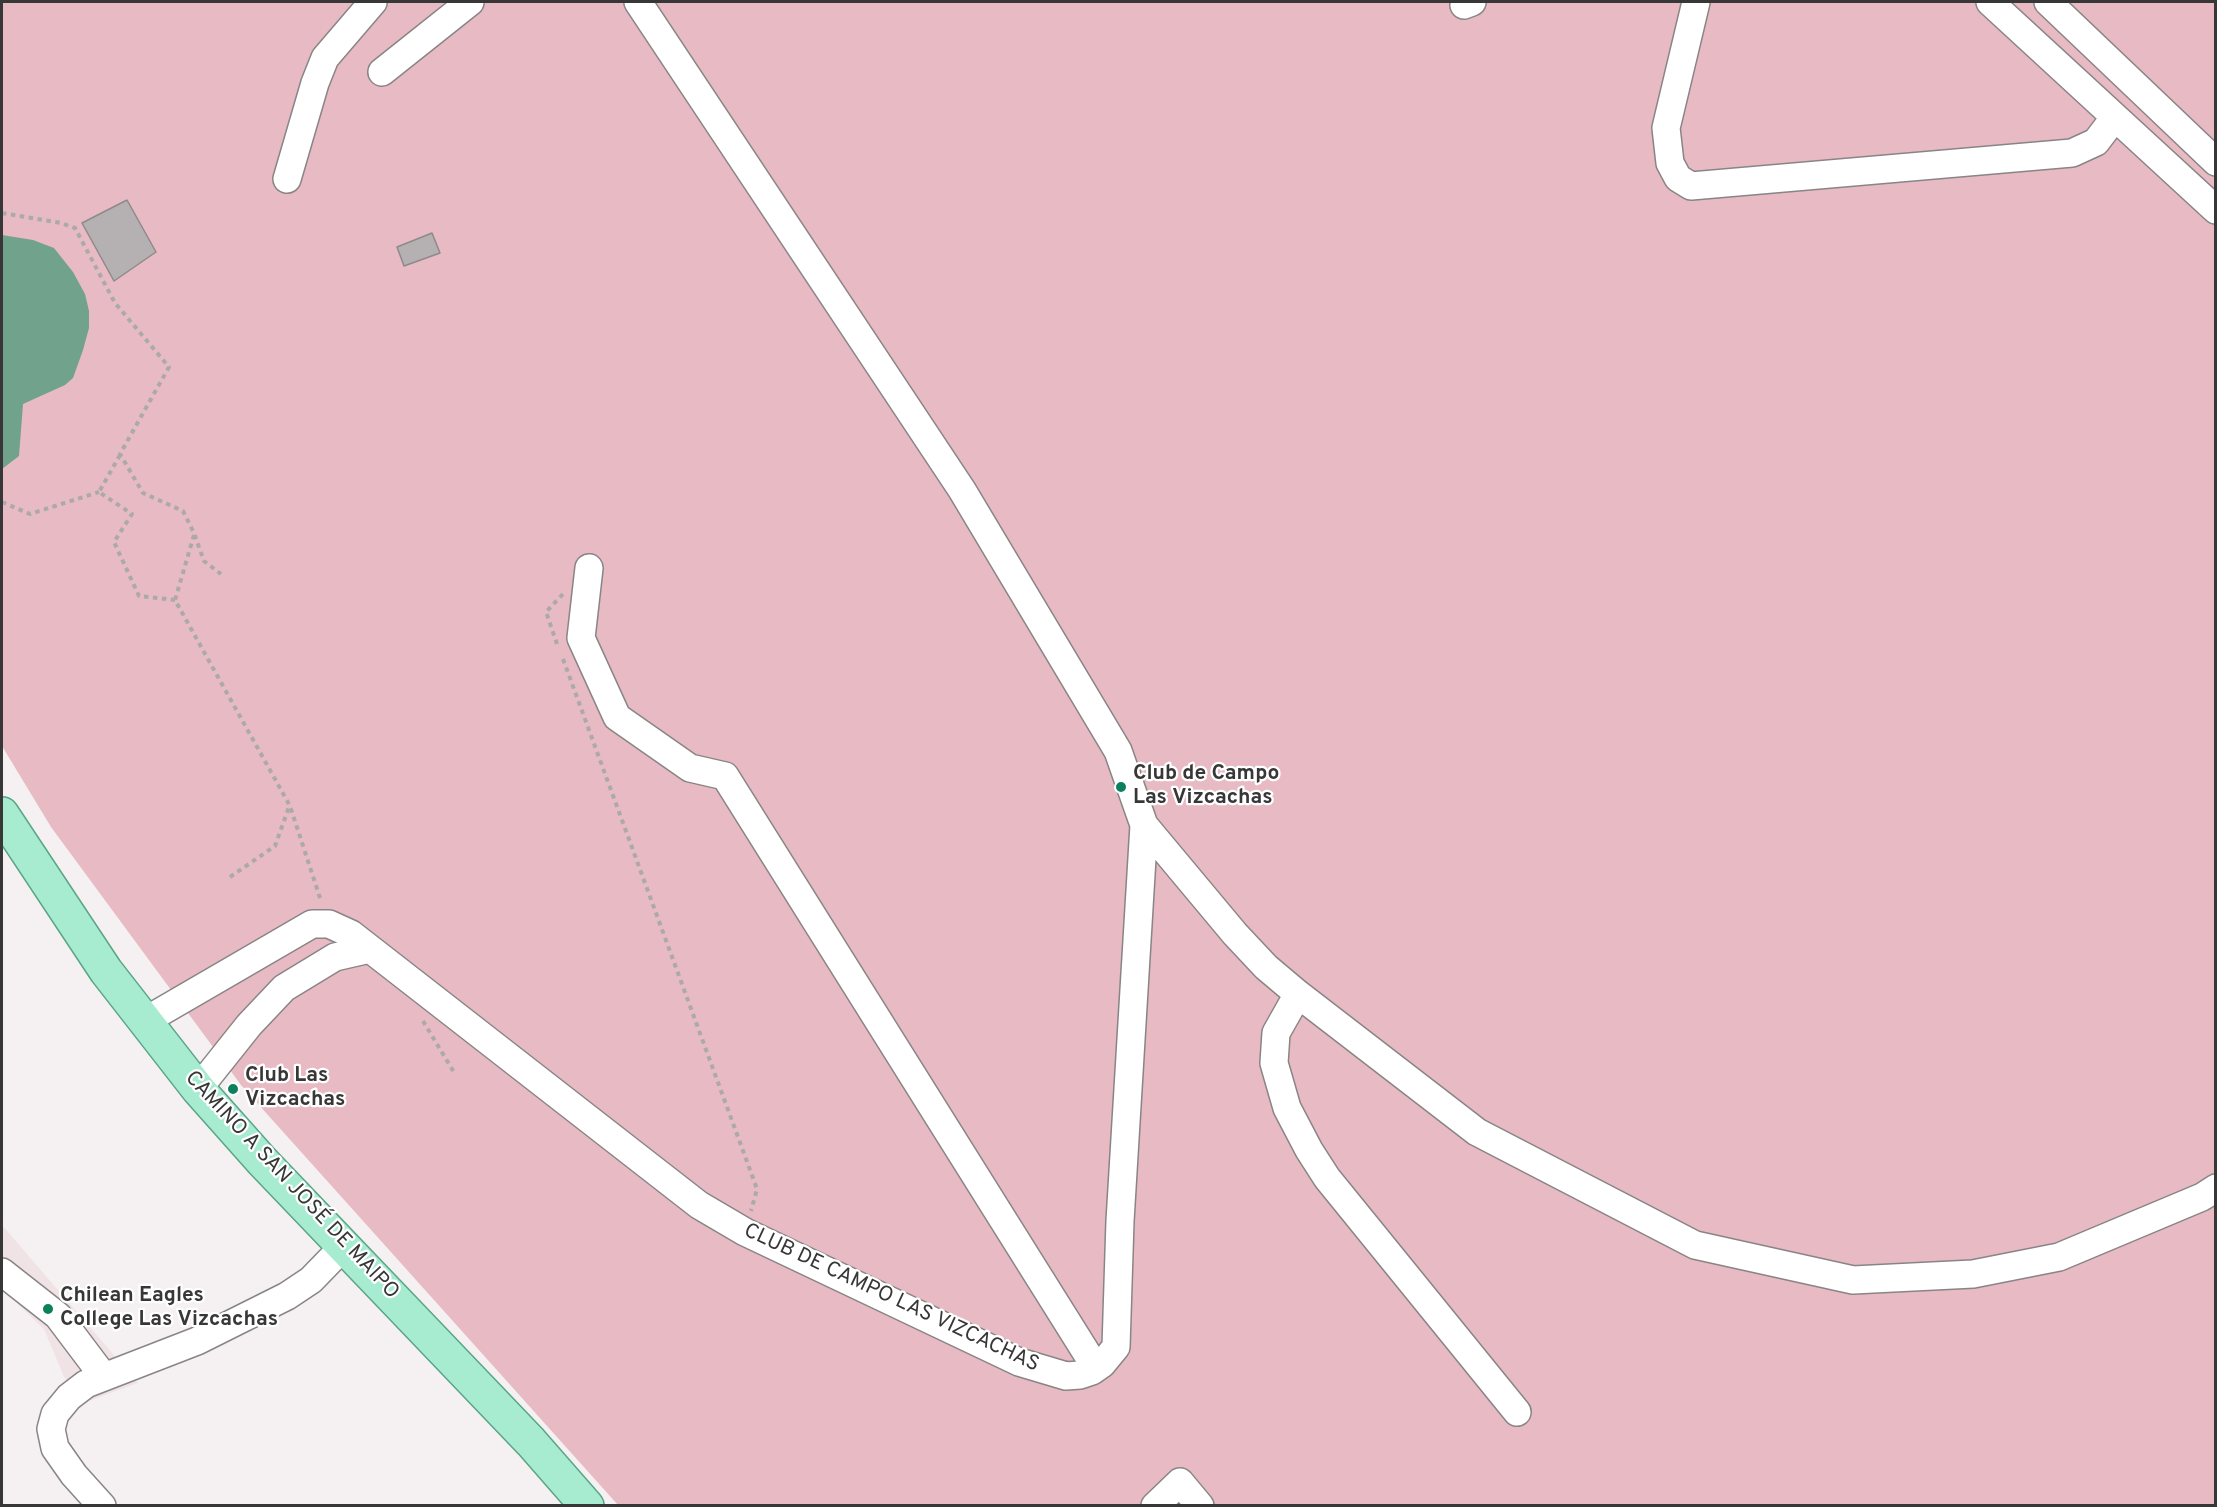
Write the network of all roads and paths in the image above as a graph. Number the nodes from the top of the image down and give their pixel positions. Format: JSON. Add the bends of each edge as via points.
{"nodes":[{"id":1,"x":373,"y":2,"type":"edge"},
{"id":2,"x":470,"y":2,"type":"edge"},
{"id":3,"x":638,"y":2,"type":"edge"},
{"id":4,"x":1696,"y":2,"type":"edge"},
{"id":5,"x":1990,"y":2,"type":"edge"},
{"id":6,"x":2048,"y":2,"type":"edge"},
{"id":7,"x":382,"y":72,"type":"dead end"},
{"id":8,"x":2115,"y":117,"type":"junction"},
{"id":9,"x":2216,"y":162,"type":"edge"},
{"id":10,"x":287,"y":179,"type":"dead end"},
{"id":11,"x":2216,"y":210,"type":"edge"},
{"id":12,"x":2,"y":213,"type":"edge"},
{"id":13,"x":120,"y":454,"type":"junction"},
{"id":14,"x":99,"y":492,"type":"junction"},
{"id":15,"x":2,"y":502,"type":"edge"},
{"id":16,"x":194,"y":533,"type":"junction"},
{"id":17,"x":589,"y":568,"type":"joint"},
{"id":18,"x":221,"y":574,"type":"dead end"},
{"id":19,"x":174,"y":600,"type":"junction"},
{"id":20,"x":558,"y":646,"type":"dead end"},
{"id":21,"x":562,"y":657,"type":"dead end"},
{"id":22,"x":290,"y":806,"type":"junction"},
{"id":23,"x":2,"y":814,"type":"edge"},
{"id":24,"x":1144,"y":825,"type":"junction"},
{"id":25,"x":230,"y":877,"type":"dead end"},
{"id":26,"x":329,"y":924,"type":"junction"},
{"id":27,"x":272,"y":947,"type":"junction"},
{"id":28,"x":370,"y":949,"type":"junction"},
{"id":29,"x":296,"y":980,"type":"junction"},
{"id":30,"x":1298,"y":994,"type":"junction"},
{"id":31,"x":145,"y":1021,"type":"junction"},
{"id":32,"x":198,"y":1089,"type":"junction"},
{"id":33,"x":2216,"y":1188,"type":"edge"},
{"id":34,"x":745,"y":1232,"type":"junction"},
{"id":35,"x":344,"y":1246,"type":"junction"},
{"id":36,"x":2,"y":1272,"type":"edge"},
{"id":37,"x":1096,"y":1368,"type":"junction"},
{"id":38,"x":104,"y":1377,"type":"junction"},
{"id":39,"x":1517,"y":1412,"type":"dead end"},
{"id":40,"x":102,"y":1506,"type":"edge"},
{"id":41,"x":587,"y":1506,"type":"edge"},
{"id":42,"x":1155,"y":1506,"type":"edge"},
{"id":43,"x":1200,"y":1506,"type":"edge"}],
"edges":[{"from":1,"to":10,"type":"lane","via":[[325,58]]},
{"from":2,"to":7,"type":"lane"},
{"from":3,"to":24,"type":"lane","via":[[962,490],[1118,751]]},
{"from":4,"to":8,"type":"lane","via":[[1666,128],[1670,163],[1678,178],[1691,186],[2072,153],[2096,142]]},
{"from":5,"to":8,"type":"lane"},
{"from":6,"to":9,"type":"lane"},
{"from":8,"to":11,"type":"lane"},
{"from":12,"to":13,"type":"path","via":[[75,228],[115,303],[169,367]]},
{"from":13,"to":14,"type":"path"},
{"from":13,"to":16,"type":"path","via":[[143,493],[183,511]]},
{"from":14,"to":15,"type":"path","via":[[30,514]]},
{"from":14,"to":19,"type":"path","via":[[132,514],[114,542],[139,596]]},
{"from":16,"to":18,"type":"path","via":[[204,561]]},
{"from":16,"to":19,"type":"path"},
{"from":17,"to":20,"type":"path","via":[[546,612]]},
{"from":17,"to":37,"type":"lane","via":[[581,638],[617,717],[690,768],[725,776]]},
{"from":19,"to":22,"type":"path"},
{"from":21,"to":34,"type":"path","via":[[757,1190]]},
{"from":22,"to":25,"type":"path","via":[[275,846]]},
{"from":22,"to":26,"type":"path"},
{"from":23,"to":31,"type":"main road","name":"CAMINO A SAN JOSÉ DE MAIPO","via":[[99,961]]},
{"from":24,"to":30,"type":"lane","via":[[1234,934]]},
{"from":24,"to":37,"type":"lane","via":[[1116,1347]]},
{"from":26,"to":27,"type":"lane","via":[[312,924]]},
{"from":26,"to":28,"type":"lane","name":"CLUB DE CAMPO LAS VIZCACHAS"},
{"from":27,"to":29,"type":"lane"},
{"from":27,"to":31,"type":"lane"},
{"from":28,"to":29,"type":"lane","via":[[335,957]]},
{"from":28,"to":34,"type":"lane","name":"CLUB DE CAMPO LAS VIZCACHAS","via":[[699,1205]]},
{"from":29,"to":32,"type":"lane","via":[[249,1025]]},
{"from":30,"to":33,"type":"lane","via":[[1477,1132],[1695,1245],[1853,1280],[1973,1274],[2059,1257]]},
{"from":30,"to":39,"type":"lane","via":[[1276,1033],[1274,1063],[1287,1108],[1303,1140],[1327,1178]]},
{"from":31,"to":32,"type":"main road","name":"CAMINO A SAN JOSÉ DE MAIPO"},
{"from":32,"to":35,"type":"main road","name":"CAMINO A SAN JOSÉ DE MAIPO"},
{"from":34,"to":37,"type":"lane","name":"CLUB DE CAMPO LAS VIZCACHAS","via":[[1019,1362],[1066,1376]]},
{"from":35,"to":38,"type":"lane","via":[[311,1280],[287,1296],[197,1341]]},
{"from":35,"to":41,"type":"main road","name":"CAMINO A SAN JOSÉ DE MAIPO"},
{"from":36,"to":38,"type":"lane","via":[[58,1316]]},
{"from":38,"to":40,"type":"lane","via":[[69,1397],[55,1414],[51,1429],[55,1448]]},
{"from":42,"to":43,"type":"lane","via":[[1180,1482]]}]}
